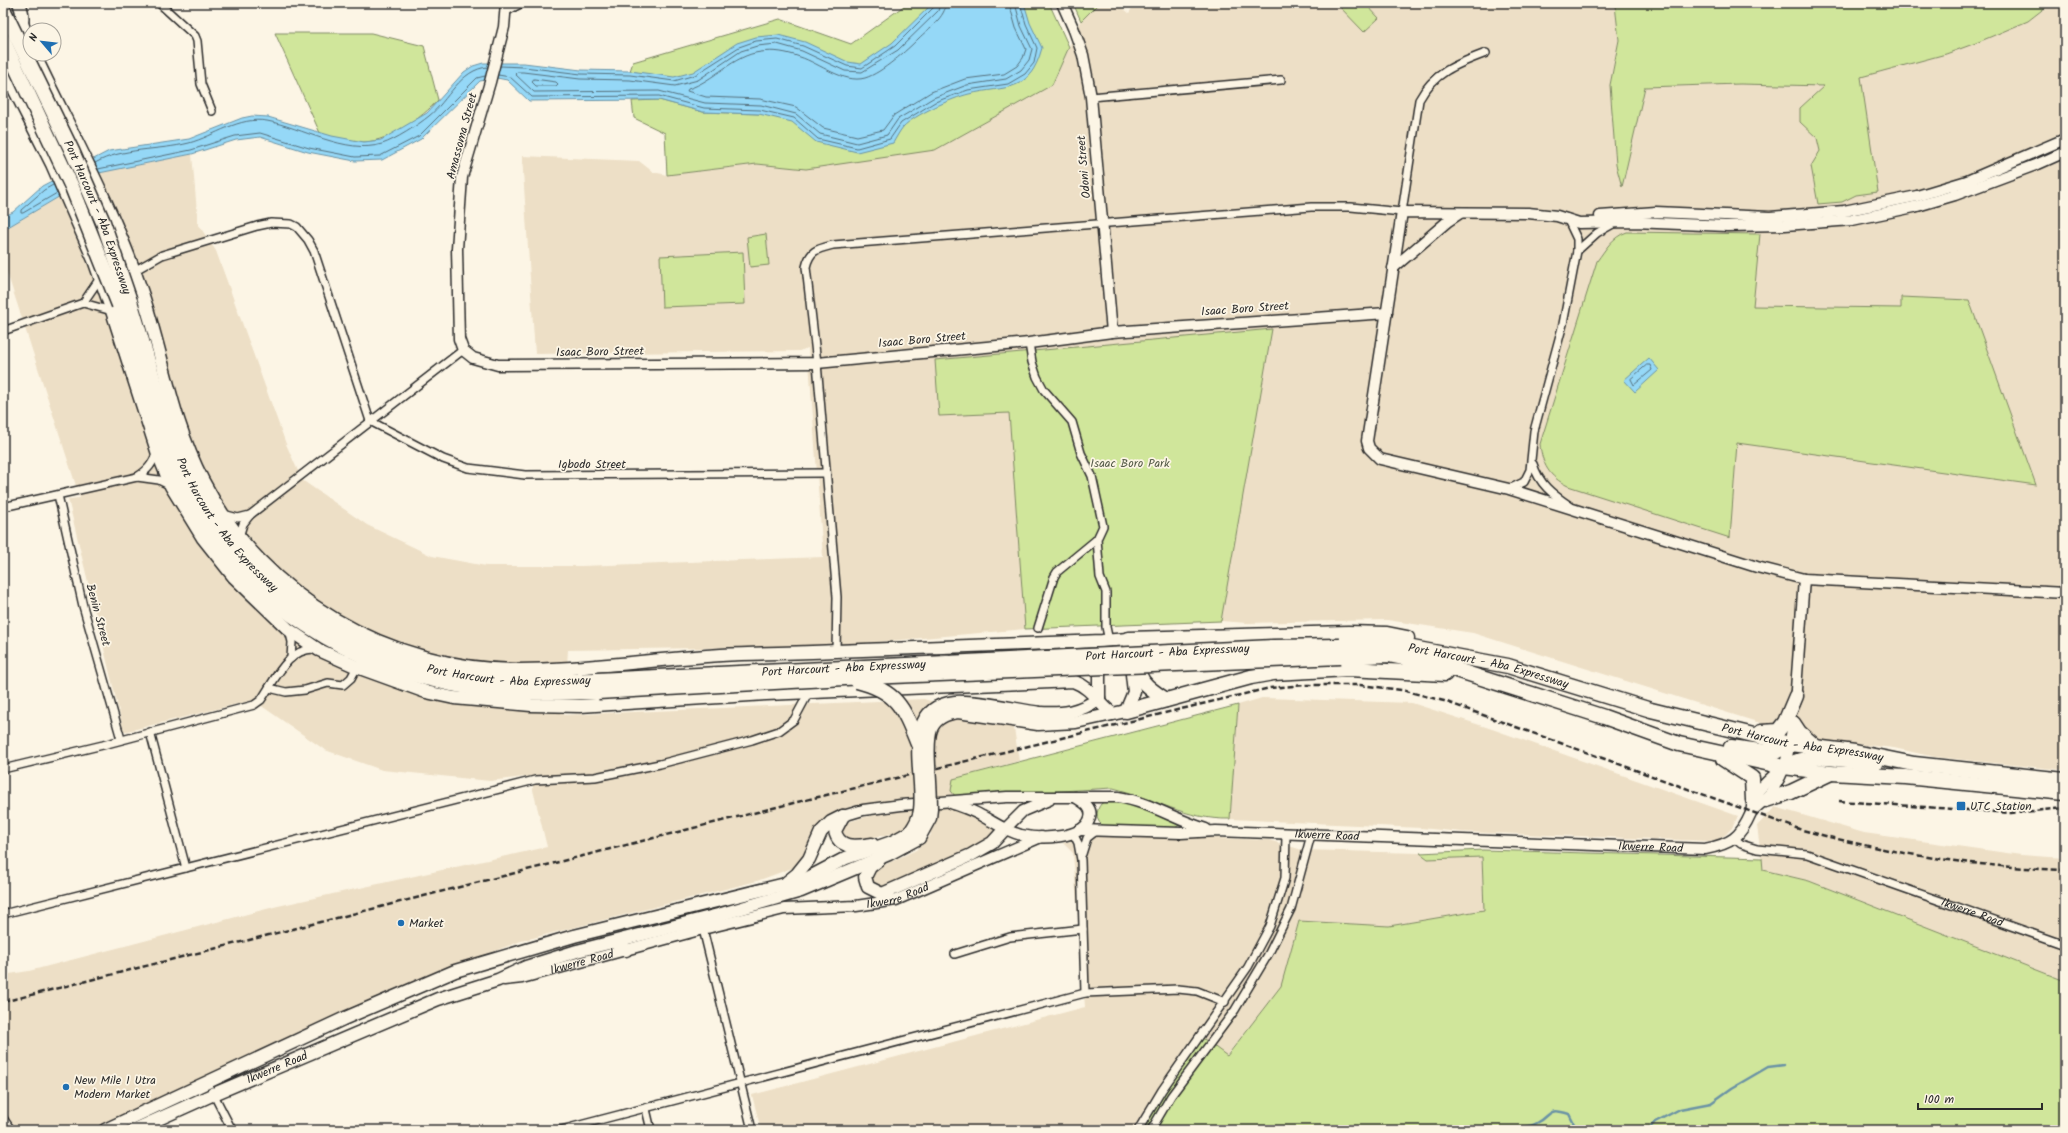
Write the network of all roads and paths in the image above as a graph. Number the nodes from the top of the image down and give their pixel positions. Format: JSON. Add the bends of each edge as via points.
{"nodes":[{"id":1,"x":19,"y":3,"type":"edge"},
{"id":2,"x":160,"y":3,"type":"edge"},
{"id":3,"x":522,"y":3,"type":"edge"},
{"id":4,"x":1062,"y":3,"type":"edge"},
{"id":5,"x":506,"y":7,"type":"edge"},
{"id":6,"x":3,"y":9,"type":"edge"},
{"id":7,"x":22,"y":22,"type":"edge"},
{"id":8,"x":22,"y":23,"type":"edge"},
{"id":9,"x":3,"y":41,"type":"edge"},
{"id":10,"x":1486,"y":53,"type":"dead end"},
{"id":11,"x":38,"y":62,"type":"edge"},
{"id":12,"x":3,"y":67,"type":"edge"},
{"id":13,"x":1281,"y":80,"type":"dead end"},
{"id":14,"x":1091,"y":97,"type":"junction"},
{"id":15,"x":212,"y":111,"type":"dead end"},
{"id":16,"x":2065,"y":139,"type":"edge"},
{"id":17,"x":2065,"y":152,"type":"edge"},
{"id":18,"x":1402,"y":212,"type":"junction"},
{"id":19,"x":1460,"y":213,"type":"junction"},
{"id":20,"x":1567,"y":218,"type":"junction"},
{"id":21,"x":1616,"y":222,"type":"junction"},
{"id":22,"x":1103,"y":224,"type":"junction"},
{"id":23,"x":1577,"y":251,"type":"junction"},
{"id":24,"x":1393,"y":268,"type":"junction"},
{"id":25,"x":134,"y":271,"type":"junction"},
{"id":26,"x":100,"y":278,"type":"junction"},
{"id":27,"x":83,"y":302,"type":"junction"},
{"id":28,"x":121,"y":306,"type":"junction"},
{"id":29,"x":1387,"y":313,"type":"junction"},
{"id":30,"x":3,"y":331,"type":"edge"},
{"id":31,"x":1112,"y":332,"type":"junction"},
{"id":32,"x":1029,"y":343,"type":"junction"},
{"id":33,"x":463,"y":350,"type":"junction"},
{"id":34,"x":817,"y":363,"type":"junction"},
{"id":35,"x":370,"y":421,"type":"junction"},
{"id":36,"x":163,"y":427,"type":"junction"},
{"id":37,"x":1532,"y":459,"type":"junction"},
{"id":38,"x":826,"y":473,"type":"junction"},
{"id":39,"x":138,"y":477,"type":"junction"},
{"id":40,"x":171,"y":486,"type":"junction"},
{"id":41,"x":1509,"y":489,"type":"junction"},
{"id":42,"x":58,"y":495,"type":"junction"},
{"id":43,"x":3,"y":507,"type":"edge"},
{"id":44,"x":1573,"y":508,"type":"junction"},
{"id":45,"x":222,"y":514,"type":"junction"},
{"id":46,"x":250,"y":515,"type":"junction"},
{"id":47,"x":239,"y":537,"type":"junction"},
{"id":48,"x":1097,"y":539,"type":"junction"},
{"id":49,"x":1804,"y":580,"type":"junction"},
{"id":50,"x":2065,"y":593,"type":"edge"},
{"id":51,"x":1038,"y":628,"type":"dead end"},
{"id":52,"x":288,"y":629,"type":"junction"},
{"id":53,"x":1146,"y":637,"type":"junction"},
{"id":54,"x":1128,"y":639,"type":"junction"},
{"id":55,"x":1105,"y":641,"type":"junction"},
{"id":56,"x":320,"y":650,"type":"junction"},
{"id":57,"x":836,"y":651,"type":"junction"},
{"id":58,"x":1340,"y":651,"type":"junction"},
{"id":59,"x":291,"y":658,"type":"junction"},
{"id":60,"x":1508,"y":666,"type":"junction"},
{"id":61,"x":358,"y":667,"type":"junction"},
{"id":62,"x":845,"y":678,"type":"junction"},
{"id":63,"x":1483,"y":678,"type":"junction"},
{"id":64,"x":598,"y":686,"type":"junction"},
{"id":65,"x":270,"y":688,"type":"junction"},
{"id":66,"x":837,"y":691,"type":"junction"},
{"id":67,"x":809,"y":692,"type":"junction"},
{"id":68,"x":1796,"y":696,"type":"junction"},
{"id":69,"x":1098,"y":698,"type":"junction"},
{"id":70,"x":1166,"y":700,"type":"junction"},
{"id":71,"x":1119,"y":712,"type":"junction"},
{"id":72,"x":1039,"y":719,"type":"junction"},
{"id":73,"x":1793,"y":723,"type":"junction"},
{"id":74,"x":1732,"y":730,"type":"junction"},
{"id":75,"x":150,"y":732,"type":"junction"},
{"id":76,"x":121,"y":739,"type":"junction"},
{"id":77,"x":918,"y":744,"type":"junction"},
{"id":78,"x":1679,"y":744,"type":"junction"},
{"id":79,"x":1790,"y":744,"type":"junction"},
{"id":80,"x":1818,"y":748,"type":"junction"},
{"id":81,"x":1709,"y":751,"type":"junction"},
{"id":82,"x":1914,"y":764,"type":"junction"},
{"id":83,"x":1784,"y":767,"type":"junction"},
{"id":84,"x":3,"y":769,"type":"edge"},
{"id":85,"x":1831,"y":773,"type":"junction"},
{"id":86,"x":2065,"y":780,"type":"edge"},
{"id":87,"x":2065,"y":793,"type":"edge"},
{"id":88,"x":1075,"y":797,"type":"junction"},
{"id":89,"x":1056,"y":798,"type":"junction"},
{"id":90,"x":949,"y":802,"type":"junction"},
{"id":91,"x":1757,"y":804,"type":"junction"},
{"id":92,"x":843,"y":816,"type":"junction"},
{"id":93,"x":1004,"y":830,"type":"junction"},
{"id":94,"x":1097,"y":830,"type":"junction"},
{"id":95,"x":1216,"y":831,"type":"junction"},
{"id":96,"x":1077,"y":832,"type":"junction"},
{"id":97,"x":1286,"y":834,"type":"junction"},
{"id":98,"x":914,"y":835,"type":"junction"},
{"id":99,"x":1311,"y":836,"type":"junction"},
{"id":100,"x":1041,"y":837,"type":"junction"},
{"id":101,"x":1735,"y":839,"type":"junction"},
{"id":102,"x":892,"y":842,"type":"junction"},
{"id":103,"x":889,"y":854,"type":"junction"},
{"id":104,"x":1080,"y":860,"type":"junction"},
{"id":105,"x":186,"y":868,"type":"junction"},
{"id":106,"x":783,"y":885,"type":"junction"},
{"id":107,"x":3,"y":914,"type":"edge"},
{"id":108,"x":703,"y":928,"type":"junction"},
{"id":109,"x":1083,"y":929,"type":"junction"},
{"id":110,"x":574,"y":936,"type":"junction"},
{"id":111,"x":614,"y":942,"type":"junction"},
{"id":112,"x":2065,"y":946,"type":"edge"},
{"id":113,"x":626,"y":950,"type":"junction"},
{"id":114,"x":577,"y":951,"type":"junction"},
{"id":115,"x":955,"y":954,"type":"dead end"},
{"id":116,"x":498,"y":980,"type":"junction"},
{"id":117,"x":1085,"y":993,"type":"junction"},
{"id":118,"x":1225,"y":1002,"type":"junction"},
{"id":119,"x":208,"y":1081,"type":"junction"},
{"id":120,"x":739,"y":1084,"type":"junction"},
{"id":121,"x":214,"y":1094,"type":"junction"},
{"id":122,"x":646,"y":1109,"type":"junction"},
{"id":123,"x":3,"y":1118,"type":"edge"},
{"id":124,"x":10,"y":1130,"type":"edge"},
{"id":125,"x":105,"y":1130,"type":"edge"},
{"id":126,"x":134,"y":1130,"type":"edge"},
{"id":127,"x":232,"y":1130,"type":"edge"},
{"id":128,"x":561,"y":1130,"type":"edge"},
{"id":129,"x":651,"y":1130,"type":"edge"},
{"id":130,"x":752,"y":1130,"type":"edge"},
{"id":131,"x":1138,"y":1130,"type":"edge"},
{"id":132,"x":1151,"y":1130,"type":"edge"}],
"edges":[{"from":1,"to":7,"type":"main road"},
{"from":2,"to":15,"type":"street","via":[[195,36],[201,84]]},
{"from":3,"to":5,"type":"street"},
{"from":4,"to":14,"type":"street","name":"Odoni Street","via":[[1083,55]]},
{"from":5,"to":33,"type":"street","name":"Amassoma Street","via":[[490,82],[462,176],[459,205],[458,328]]},
{"from":6,"to":28,"type":"highway","name":"Port Harcourt - Aba Expressway","bridge":true,"via":[[103,222]]},
{"from":8,"to":9,"type":"main road","via":[[16,35]]},
{"from":9,"to":28,"type":"highway","name":"Port Harcourt - Aba Expressway","bridge":true,"via":[[72,187]]},
{"from":10,"to":18,"type":"street","via":[[1453,66],[1425,88],[1419,100]]},
{"from":11,"to":25,"type":"main road","via":[[100,188]]},
{"from":12,"to":26,"type":"main road","via":[[69,200]]},
{"from":13,"to":14,"type":"street"},
{"from":14,"to":22,"type":"street","name":"Odoni Street"},
{"from":16,"to":20,"type":"street","via":[[1967,181],[1917,196],[1844,211],[1770,216],[1656,212]]},
{"from":17,"to":21,"type":"street","via":[[1955,195],[1852,220],[1785,225]]},
{"from":18,"to":19,"type":"street"},
{"from":18,"to":22,"type":"street","via":[[1351,206]]},
{"from":18,"to":24,"type":"street"},
{"from":19,"to":20,"type":"street","via":[[1528,213]]},
{"from":19,"to":24,"type":"street"},
{"from":20,"to":21,"type":"street","via":[[1578,223]]},
{"from":20,"to":23,"type":"street","via":[[1578,239]]},
{"from":21,"to":23,"type":"street","via":[[1597,233]]},
{"from":22,"to":31,"type":"street","name":"Odoni Street"},
{"from":22,"to":34,"type":"street","via":[[833,245],[816,249],[808,256],[806,267]]},
{"from":23,"to":37,"type":"street","via":[[1563,324],[1534,431]]},
{"from":24,"to":29,"type":"street"},
{"from":25,"to":35,"type":"street","via":[[162,255],[256,226],[282,223],[297,227],[314,251]]},
{"from":25,"to":36,"type":"main road","via":[[142,293]]},
{"from":26,"to":27,"type":"street"},
{"from":26,"to":28,"type":"main road"},
{"from":27,"to":28,"type":"street"},
{"from":27,"to":30,"type":"street"},
{"from":28,"to":36,"type":"highway","name":"Port Harcourt - Aba Expressway"},
{"from":28,"to":36,"type":"main road"},
{"from":29,"to":31,"type":"street","name":"Isaac Boro Street"},
{"from":29,"to":41,"type":"street","via":[[1368,427],[1369,448],[1380,459]]},
{"from":31,"to":32,"type":"street","name":"Isaac Boro Street"},
{"from":32,"to":34,"type":"street","name":"Isaac Boro Street"},
{"from":32,"to":48,"type":"street","via":[[1037,377],[1044,390],[1072,422],[1081,453],[1092,476],[1103,526]]},
{"from":33,"to":34,"type":"street","name":"Isaac Boro Street","via":[[473,358],[498,365]]},
{"from":33,"to":35,"type":"street"},
{"from":34,"to":38,"type":"street"},
{"from":35,"to":38,"type":"street","name":"Igbodo Street","via":[[443,459],[468,468],[493,472],[525,475]]},
{"from":35,"to":46,"type":"street"},
{"from":36,"to":39,"type":"street","via":[[153,463]]},
{"from":36,"to":40,"type":"main road"},
{"from":36,"to":45,"type":"main road","via":[[203,482]]},
{"from":36,"to":64,"type":"highway","name":"Port Harcourt - Aba Expressway","via":[[195,488],[235,547],[276,589],[320,622],[385,654],[454,674],[517,682]]},
{"from":37,"to":41,"type":"street","via":[[1528,477],[1524,482]]},
{"from":37,"to":44,"type":"street","via":[[1536,476],[1543,485]]},
{"from":38,"to":57,"type":"street","via":[[837,597]]},
{"from":39,"to":40,"type":"street","via":[[159,480]]},
{"from":39,"to":42,"type":"street"},
{"from":40,"to":52,"type":"main road","via":[[187,515],[219,559],[252,596]]},
{"from":41,"to":44,"type":"street"},
{"from":42,"to":43,"type":"street"},
{"from":42,"to":76,"type":"street","name":"Benin Street","via":[[83,606]]},
{"from":44,"to":49,"type":"street"},
{"from":45,"to":46,"type":"street","via":[[238,518]]},
{"from":45,"to":47,"type":"main road"},
{"from":46,"to":47,"type":"street","via":[[243,524]]},
{"from":47,"to":57,"type":"main road","via":[[286,585],[311,605],[336,620],[386,645],[454,663],[518,670],[556,669],[720,655]]},
{"from":48,"to":51,"type":"street","via":[[1054,577]]},
{"from":48,"to":55,"type":"street","via":[[1100,577],[1106,592]]},
{"from":49,"to":50,"type":"street"},
{"from":49,"to":68,"type":"street"},
{"from":52,"to":56,"type":"main road"},
{"from":52,"to":59,"type":"street","via":[[292,642]]},
{"from":53,"to":54,"type":"highway"},
{"from":53,"to":60,"type":"highway","via":[[1387,634]]},
{"from":53,"to":70,"type":"highway","via":[[1142,644],[1137,670],[1146,686]]},
{"from":54,"to":55,"type":"main road"},
{"from":54,"to":71,"type":"main road","via":[[1134,692]]},
{"from":55,"to":57,"type":"main road"},
{"from":55,"to":69,"type":"main road","via":[[1099,652]]},
{"from":56,"to":59,"type":"street","via":[[301,651]]},
{"from":56,"to":61,"type":"main road"},
{"from":57,"to":66,"type":"main road"},
{"from":58,"to":60,"type":"highway","name":"Port Harcourt - Aba Expressway","via":[[1391,644]]},
{"from":58,"to":62,"type":"highway","name":"Port Harcourt - Aba Expressway","bridge":true},
{"from":58,"to":63,"type":"highway","name":"Port Harcourt - Aba Expressway","via":[[1420,661]]},
{"from":58,"to":64,"type":"highway","name":"Port Harcourt - Aba Expressway","bridge":true,"via":[[1187,651]]},
{"from":59,"to":65,"type":"street"},
{"from":60,"to":74,"type":"highway","name":"Port Harcourt - Aba Expressway","via":[[1651,710]]},
{"from":61,"to":65,"type":"street","via":[[343,685],[328,683],[305,690],[286,692]]},
{"from":61,"to":67,"type":"main road","via":[[405,685],[454,698],[531,705],[580,706]]},
{"from":62,"to":64,"type":"highway","name":"Port Harcourt - Aba Expressway","bridge":true},
{"from":62,"to":77,"type":"highway","bridge":true,"via":[[876,687],[889,694],[908,719]]},
{"from":63,"to":70,"type":"highway","via":[[1431,672],[1349,669],[1273,673]]},
{"from":63,"to":78,"type":"highway","name":"Port Harcourt - Aba Expressway"},
{"from":65,"to":75,"type":"street","via":[[261,700],[250,707]]},
{"from":66,"to":67,"type":"main road"},
{"from":66,"to":69,"type":"main road","via":[[1073,682],[1086,687]]},
{"from":67,"to":105,"type":"street","via":[[794,720],[779,731],[752,740],[602,776],[535,780]]},
{"from":68,"to":73,"type":"street"},
{"from":68,"to":74,"type":"highway","via":[[1778,732]]},
{"from":69,"to":71,"type":"main road","via":[[1103,707]]},
{"from":69,"to":72,"type":"main road","via":[[1081,710]]},
{"from":70,"to":71,"type":"highway"},
{"from":71,"to":72,"type":"main road","via":[[1076,722]]},
{"from":72,"to":77,"type":"main road","bridge":true,"via":[[954,702],[937,708],[925,718]]},
{"from":72,"to":98,"type":"main road","bridge":true,"via":[[958,712],[937,719],[930,729],[928,740],[930,818]]},
{"from":73,"to":79,"type":"street"},
{"from":73,"to":80,"type":"highway","via":[[1799,732]]},
{"from":74,"to":79,"type":"highway","name":"Port Harcourt - Aba Expressway"},
{"from":75,"to":76,"type":"street"},
{"from":75,"to":105,"type":"street"},
{"from":76,"to":84,"type":"street"},
{"from":77,"to":98,"type":"main road","bridge":true,"via":[[920,810]]},
{"from":78,"to":79,"type":"highway","via":[[1714,745],[1774,753]]},
{"from":78,"to":81,"type":"highway","name":"Port Harcourt - Aba Expressway"},
{"from":79,"to":80,"type":"highway","name":"Port Harcourt - Aba Expressway"},
{"from":79,"to":83,"type":"street"},
{"from":80,"to":82,"type":"highway","name":"Port Harcourt - Aba Expressway"},
{"from":81,"to":83,"type":"highway","name":"Port Harcourt - Aba Expressway"},
{"from":81,"to":91,"type":"highway","via":[[1752,778]]},
{"from":82,"to":83,"type":"highway","via":[[1887,765],[1810,758],[1795,760]]},
{"from":82,"to":86,"type":"highway","name":"Port Harcourt - Aba Expressway"},
{"from":83,"to":85,"type":"highway","name":"Port Harcourt - Aba Expressway"},
{"from":83,"to":91,"type":"street","via":[[1781,778]]},
{"from":85,"to":87,"type":"highway","name":"Port Harcourt - Aba Expressway","via":[[1906,777]]},
{"from":85,"to":91,"type":"highway","via":[[1791,792]]},
{"from":88,"to":89,"type":"street","name":"Ikwerre Road"},
{"from":88,"to":95,"type":"street","name":"Ikwerre Road","via":[[1133,799],[1191,824]]},
{"from":88,"to":96,"type":"street","via":[[1090,809],[1091,814],[1086,826]]},
{"from":89,"to":90,"type":"street","name":"Ikwerre Road","via":[[1007,797]]},
{"from":89,"to":93,"type":"street","via":[[1023,811]]},
{"from":90,"to":92,"type":"street","name":"Ikwerre Road","via":[[863,810]]},
{"from":90,"to":93,"type":"street","name":"Ikwerre Road","via":[[969,809]]},
{"from":91,"to":101,"type":"street"},
{"from":92,"to":102,"type":"main road","via":[[835,831],[840,843],[849,846]]},
{"from":92,"to":106,"type":"main road","via":[[831,822],[821,832],[815,849],[804,867]]},
{"from":93,"to":100,"type":"street","name":"Ikwerre Road"},
{"from":93,"to":103,"type":"main road","via":[[992,843],[971,855],[882,894],[868,887],[865,877],[870,867]]},
{"from":94,"to":95,"type":"street","name":"Ikwerre Road","via":[[1181,833]]},
{"from":94,"to":96,"type":"street","name":"Ikwerre Road"},
{"from":94,"to":104,"type":"street","via":[[1087,838]]},
{"from":95,"to":97,"type":"street","name":"Ikwerre Road"},
{"from":96,"to":100,"type":"street","name":"Ikwerre Road"},
{"from":96,"to":104,"type":"street"},
{"from":97,"to":99,"type":"street","name":"Ikwerre Road"},
{"from":97,"to":118,"type":"street","via":[[1285,878],[1270,926]]},
{"from":98,"to":102,"type":"main road"},
{"from":98,"to":103,"type":"main road"},
{"from":99,"to":101,"type":"street","name":"Ikwerre Road","via":[[1705,849]]},
{"from":99,"to":132,"type":"street","via":[[1291,908],[1270,954],[1235,1010],[1171,1096]]},
{"from":100,"to":108,"type":"street","name":"Ikwerre Road","via":[[896,900],[856,906],[784,909]]},
{"from":101,"to":112,"type":"street","name":"Ikwerre Road","via":[[1741,844],[1757,849],[1807,854]]},
{"from":102,"to":106,"type":"main road","name":"Ikwerre Road","via":[[846,858],[806,879]]},
{"from":103,"to":111,"type":"main road","via":[[800,891]]},
{"from":104,"to":109,"type":"street"},
{"from":105,"to":107,"type":"street"},
{"from":106,"to":110,"type":"main road","name":"Ikwerre Road"},
{"from":108,"to":113,"type":"street","name":"Ikwerre Road"},
{"from":108,"to":120,"type":"street"},
{"from":109,"to":115,"type":"street","via":[[1010,937]]},
{"from":109,"to":117,"type":"street"},
{"from":110,"to":114,"type":"main road"},
{"from":110,"to":119,"type":"main road","name":"Ikwerre Road","via":[[455,971]]},
{"from":111,"to":113,"type":"main road"},
{"from":111,"to":114,"type":"main road"},
{"from":113,"to":116,"type":"street","name":"Ikwerre Road","via":[[522,978]]},
{"from":114,"to":116,"type":"main road","via":[[526,967]]},
{"from":116,"to":121,"type":"main road","name":"Ikwerre Road","via":[[438,1000]]},
{"from":117,"to":118,"type":"street","via":[[1178,989],[1197,991]]},
{"from":117,"to":120,"type":"street"},
{"from":118,"to":131,"type":"street","via":[[1167,1083]]},
{"from":119,"to":121,"type":"street"},
{"from":119,"to":125,"type":"main road","name":"Ikwerre Road"},
{"from":120,"to":122,"type":"street"},
{"from":120,"to":130,"type":"street"},
{"from":121,"to":126,"type":"main road","name":"Ikwerre Road"},
{"from":121,"to":127,"type":"street"},
{"from":122,"to":128,"type":"street"},
{"from":122,"to":129,"type":"street"},
{"from":123,"to":124,"type":"street"}]}
